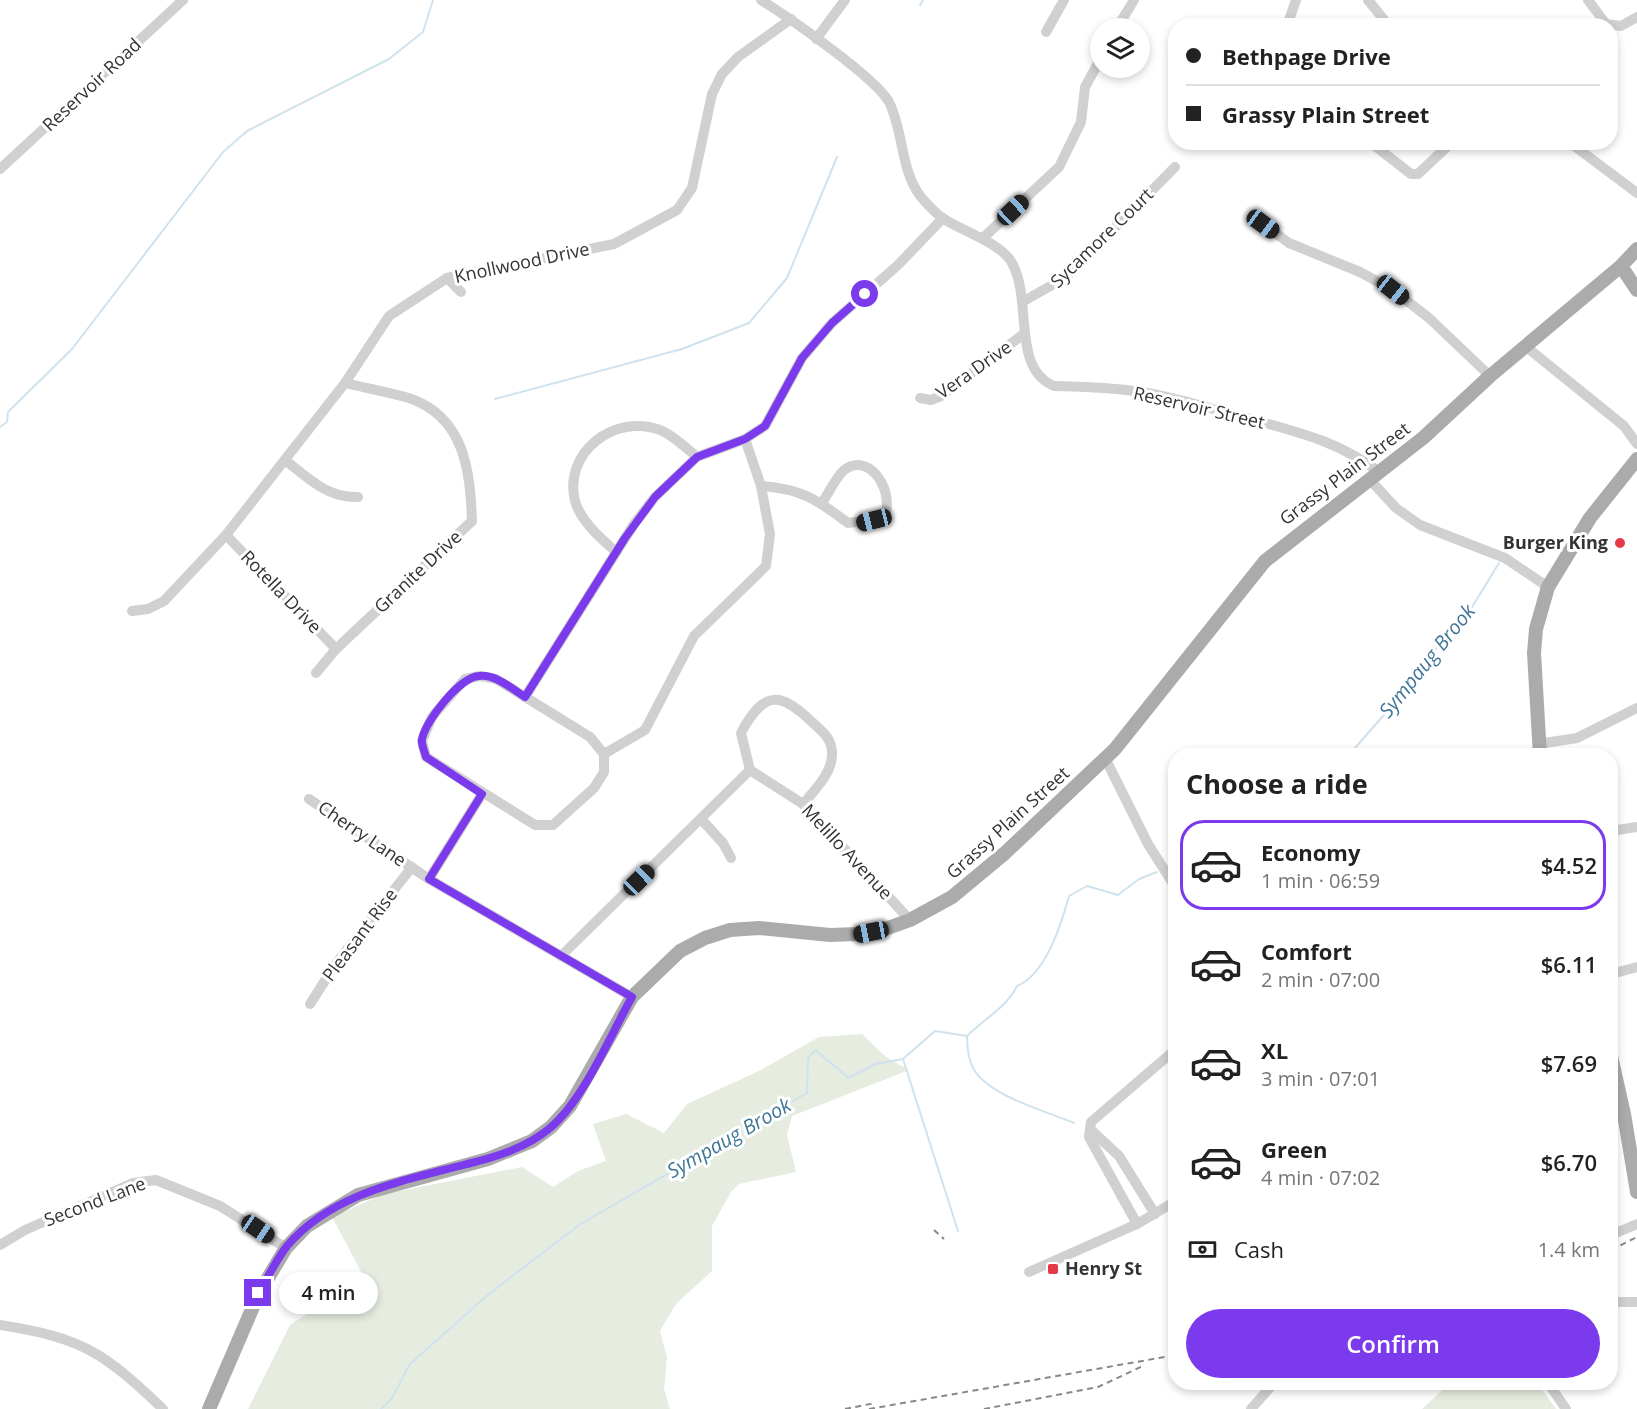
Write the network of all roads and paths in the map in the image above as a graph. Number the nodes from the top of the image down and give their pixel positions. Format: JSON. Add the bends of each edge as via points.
{"nodes":[{"id":1,"x":183,"y":0,"type":"edge"},
{"id":2,"x":761,"y":0,"type":"edge"},
{"id":3,"x":844,"y":0,"type":"edge"},
{"id":4,"x":1064,"y":0,"type":"edge"},
{"id":5,"x":1134,"y":0,"type":"edge"},
{"id":6,"x":1296,"y":0,"type":"edge"},
{"id":7,"x":1368,"y":0,"type":"edge"},
{"id":8,"x":1588,"y":0,"type":"edge"},
{"id":9,"x":1123,"y":18,"type":"edge"},
{"id":10,"x":1290,"y":18,"type":"edge"},
{"id":11,"x":1383,"y":18,"type":"edge"},
{"id":12,"x":1602,"y":18,"type":"edge"},
{"id":13,"x":1637,"y":18,"type":"edge"},
{"id":14,"x":791,"y":19,"type":"junction"},
{"id":15,"x":1618,"y":26,"type":"edge"},
{"id":16,"x":1046,"y":32,"type":"dead end"},
{"id":17,"x":816,"y":39,"type":"junction"},
{"id":18,"x":1090,"y":78,"type":"edge"},
{"id":19,"x":1380,"y":150,"type":"edge"},
{"id":20,"x":1444,"y":150,"type":"edge"},
{"id":21,"x":1580,"y":150,"type":"edge"},
{"id":22,"x":1175,"y":167,"type":"dead end"},
{"id":23,"x":0,"y":169,"type":"edge"},
{"id":24,"x":1637,"y":193,"type":"edge"},
{"id":25,"x":943,"y":218,"type":"junction"},
{"id":26,"x":1263,"y":224,"type":"dead end"},
{"id":27,"x":983,"y":238,"type":"junction"},
{"id":28,"x":1637,"y":249,"type":"edge"},
{"id":29,"x":1621,"y":266,"type":"junction"},
{"id":30,"x":447,"y":278,"type":"junction"},
{"id":31,"x":1637,"y":290,"type":"edge"},
{"id":32,"x":461,"y":292,"type":"dead end"},
{"id":33,"x":1024,"y":301,"type":"junction"},
{"id":34,"x":1025,"y":333,"type":"junction"},
{"id":35,"x":1525,"y":346,"type":"junction"},
{"id":36,"x":1490,"y":376,"type":"junction"},
{"id":37,"x":345,"y":383,"type":"junction"},
{"id":38,"x":920,"y":398,"type":"dead end"},
{"id":39,"x":745,"y":439,"type":"junction"},
{"id":40,"x":1637,"y":444,"type":"edge"},
{"id":41,"x":697,"y":457,"type":"junction"},
{"id":42,"x":1637,"y":459,"type":"edge"},
{"id":43,"x":285,"y":460,"type":"junction"},
{"id":44,"x":1376,"y":477,"type":"junction"},
{"id":45,"x":761,"y":486,"type":"junction"},
{"id":46,"x":358,"y":498,"type":"dead end"},
{"id":47,"x":822,"y":504,"type":"junction"},
{"id":48,"x":226,"y":535,"type":"junction"},
{"id":49,"x":616,"y":552,"type":"junction"},
{"id":50,"x":1548,"y":587,"type":"junction"},
{"id":51,"x":132,"y":611,"type":"dead end"},
{"id":52,"x":336,"y":649,"type":"junction"},
{"id":53,"x":316,"y":673,"type":"dead end"},
{"id":54,"x":525,"y":697,"type":"junction"},
{"id":55,"x":1637,"y":708,"type":"edge"},
{"id":56,"x":1539,"y":748,"type":"edge"},
{"id":57,"x":1546,"y":748,"type":"edge"},
{"id":58,"x":604,"y":754,"type":"junction"},
{"id":59,"x":1105,"y":758,"type":"junction"},
{"id":60,"x":750,"y":770,"type":"junction"},
{"id":61,"x":482,"y":794,"type":"junction"},
{"id":62,"x":309,"y":798,"type":"dead end"},
{"id":63,"x":803,"y":804,"type":"junction"},
{"id":64,"x":701,"y":819,"type":"junction"},
{"id":65,"x":1637,"y":827,"type":"edge"},
{"id":66,"x":1618,"y":830,"type":"edge"},
{"id":67,"x":731,"y":858,"type":"dead end"},
{"id":68,"x":412,"y":867,"type":"junction"},
{"id":69,"x":1168,"y":875,"type":"edge"},
{"id":70,"x":429,"y":879,"type":"junction"},
{"id":71,"x":910,"y":920,"type":"junction"},
{"id":72,"x":561,"y":956,"type":"junction"},
{"id":73,"x":1637,"y":967,"type":"edge"},
{"id":74,"x":1618,"y":972,"type":"edge"},
{"id":75,"x":632,"y":997,"type":"junction"},
{"id":76,"x":310,"y":1004,"type":"dead end"},
{"id":77,"x":1168,"y":1056,"type":"edge"},
{"id":78,"x":1618,"y":1087,"type":"edge"},
{"id":79,"x":1090,"y":1129,"type":"junction"},
{"id":80,"x":1637,"y":1192,"type":"edge"},
{"id":81,"x":1168,"y":1206,"type":"edge"},
{"id":82,"x":1155,"y":1214,"type":"junction"},
{"id":83,"x":1137,"y":1224,"type":"junction"},
{"id":84,"x":1637,"y":1224,"type":"edge"},
{"id":85,"x":1618,"y":1232,"type":"edge"},
{"id":86,"x":0,"y":1245,"type":"edge"},
{"id":87,"x":286,"y":1248,"type":"junction"},
{"id":88,"x":1029,"y":1272,"type":"dead end"},
{"id":89,"x":1618,"y":1302,"type":"edge"},
{"id":90,"x":1637,"y":1302,"type":"edge"},
{"id":91,"x":0,"y":1325,"type":"edge"},
{"id":92,"x":1268,"y":1390,"type":"edge"},
{"id":93,"x":1553,"y":1390,"type":"edge"},
{"id":94,"x":163,"y":1409,"type":"edge"},
{"id":95,"x":209,"y":1409,"type":"edge"},
{"id":96,"x":1251,"y":1409,"type":"edge"},
{"id":97,"x":1566,"y":1409,"type":"edge"}],
"edges":[{"from":1,"to":23,"type":"street","name":"Reservoir Road"},
{"from":2,"to":14,"type":"street","name":"Reservoir Street"},
{"from":3,"to":17,"type":"street"},
{"from":4,"to":16,"type":"street"},
{"from":5,"to":9,"type":"street"},
{"from":6,"to":10,"type":"street"},
{"from":7,"to":11,"type":"street"},
{"from":8,"to":12,"type":"street"},
{"from":13,"to":15,"type":"street"},
{"from":14,"to":17,"type":"street","name":"Reservoir Street"},
{"from":14,"to":30,"type":"street","name":"Knollwood Drive","via":[[738,57],[722,74],[712,94],[692,188],[677,210],[614,244]]},
{"from":17,"to":25,"type":"street","name":"Reservoir Street","via":[[873,84],[888,101],[912,179],[920,196]]},
{"from":18,"to":27,"type":"street","via":[[1085,87],[1081,122],[1059,167]]},
{"from":19,"to":20,"type":"street","via":[[1411,174],[1418,174]]},
{"from":21,"to":24,"type":"street"},
{"from":22,"to":33,"type":"street","name":"Sycamore Court","via":[[1066,277]]},
{"from":25,"to":27,"type":"street","name":"Reservoir Street"},
{"from":25,"to":39,"type":"street","via":[[920,244],[832,323],[802,358],[765,426]]},
{"from":26,"to":36,"type":"street","via":[[1289,243],[1393,290]]},
{"from":27,"to":33,"type":"street","name":"Reservoir Street","via":[[1012,262]]},
{"from":28,"to":29,"type":"main road","name":"Grassy Plain Street"},
{"from":29,"to":31,"type":"main road"},
{"from":29,"to":35,"type":"main road","name":"Grassy Plain Street"},
{"from":30,"to":32,"type":"street"},
{"from":30,"to":37,"type":"street","name":"Knollwood Drive","via":[[389,316]]},
{"from":33,"to":34,"type":"street","name":"Reservoir Street"},
{"from":34,"to":38,"type":"street","name":"Vera Drive","via":[[941,396],[931,400]]},
{"from":34,"to":44,"type":"street","name":"Reservoir Street","via":[[1035,375],[1054,386],[1173,398],[1331,442],[1357,456]]},
{"from":35,"to":36,"type":"main road","name":"Grassy Plain Street"},
{"from":35,"to":40,"type":"street","via":[[1624,426]]},
{"from":36,"to":44,"type":"main road","name":"Grassy Plain Street"},
{"from":37,"to":43,"type":"street","name":"Knollwood Drive"},
{"from":37,"to":52,"type":"street","name":"Granite Drive","via":[[411,399],[444,419],[464,452],[472,521]]},
{"from":39,"to":41,"type":"street"},
{"from":39,"to":45,"type":"street"},
{"from":41,"to":49,"type":"street","via":[[655,497]]},
{"from":41,"to":49,"type":"street","via":[[660,430],[630,425],[609,431],[591,444],[576,472],[575,501],[586,521]]},
{"from":42,"to":50,"type":"main road","via":[[1590,518]]},
{"from":43,"to":46,"type":"street","via":[[325,491]]},
{"from":43,"to":48,"type":"street","name":"Knollwood Drive"},
{"from":44,"to":50,"type":"street","name":"Reservoir Street","via":[[1396,508],[1420,525],[1504,558]]},
{"from":44,"to":59,"type":"main road","name":"Grassy Plain Street","via":[[1265,561]]},
{"from":45,"to":47,"type":"street","via":[[785,488]]},
{"from":45,"to":58,"type":"street","via":[[770,534],[766,566],[694,636],[645,730]]},
{"from":47,"to":47,"type":"street","via":[[848,523],[860,524],[886,512],[889,500],[886,486],[873,471],[852,467],[844,471]]},
{"from":48,"to":51,"type":"street","name":"Knollwood Drive","via":[[164,601]]},
{"from":48,"to":52,"type":"street","name":"Rotella Drive"},
{"from":49,"to":54,"type":"street"},
{"from":50,"to":56,"type":"main road","via":[[1536,629],[1534,653]]},
{"from":52,"to":53,"type":"street","name":"Granite Drive"},
{"from":54,"to":58,"type":"street","via":[[590,737]]},
{"from":54,"to":61,"type":"street","via":[[496,679],[480,675],[465,679],[432,717],[422,741],[426,757]]},
{"from":55,"to":57,"type":"street","via":[[1578,738]]},
{"from":58,"to":61,"type":"street","via":[[604,772],[594,788],[553,825],[536,825]]},
{"from":59,"to":69,"type":"street"},
{"from":59,"to":71,"type":"main road","name":"Grassy Plain Street","via":[[978,877],[952,897]]},
{"from":60,"to":63,"type":"street","name":"Melillo Avenue"},
{"from":60,"to":63,"type":"street","via":[[741,733],[752,713],[761,704],[777,700],[792,703],[830,739],[833,754],[825,777]]},
{"from":60,"to":64,"type":"street"},
{"from":61,"to":70,"type":"street"},
{"from":62,"to":68,"type":"street","name":"Cherry Lane"},
{"from":63,"to":71,"type":"street","name":"Melillo Avenue"},
{"from":64,"to":67,"type":"street"},
{"from":64,"to":72,"type":"street"},
{"from":65,"to":66,"type":"street"},
{"from":68,"to":70,"type":"street","name":"Cherry Lane"},
{"from":68,"to":76,"type":"street","name":"Pleasant Rise","via":[[337,962]]},
{"from":70,"to":72,"type":"street","name":"Cherry Lane"},
{"from":71,"to":75,"type":"main road","name":"Grassy Plain Street","via":[[858,934],[730,930],[680,951]]},
{"from":72,"to":75,"type":"street","name":"Cherry Lane"},
{"from":73,"to":74,"type":"street"},
{"from":75,"to":87,"type":"main road","name":"Grassy Plain Street","via":[[570,1106],[544,1132],[517,1149],[488,1159],[358,1195],[307,1226]]},
{"from":77,"to":79,"type":"street","via":[[1091,1122]]},
{"from":78,"to":80,"type":"main road"},
{"from":79,"to":82,"type":"street","via":[[1119,1156]]},
{"from":79,"to":83,"type":"street","via":[[1089,1137]]},
{"from":81,"to":82,"type":"street"},
{"from":82,"to":83,"type":"street"},
{"from":83,"to":88,"type":"street"},
{"from":84,"to":85,"type":"street"},
{"from":86,"to":87,"type":"street","name":"Second Lane","via":[[24,1230],[133,1184],[156,1180],[220,1206]]},
{"from":87,"to":95,"type":"main road","name":"Grassy Plain Street","via":[[258,1293]]},
{"from":89,"to":90,"type":"street"},
{"from":91,"to":94,"type":"street","via":[[54,1334],[85,1347],[122,1371]]},
{"from":92,"to":96,"type":"street"},
{"from":93,"to":97,"type":"street"}]}
